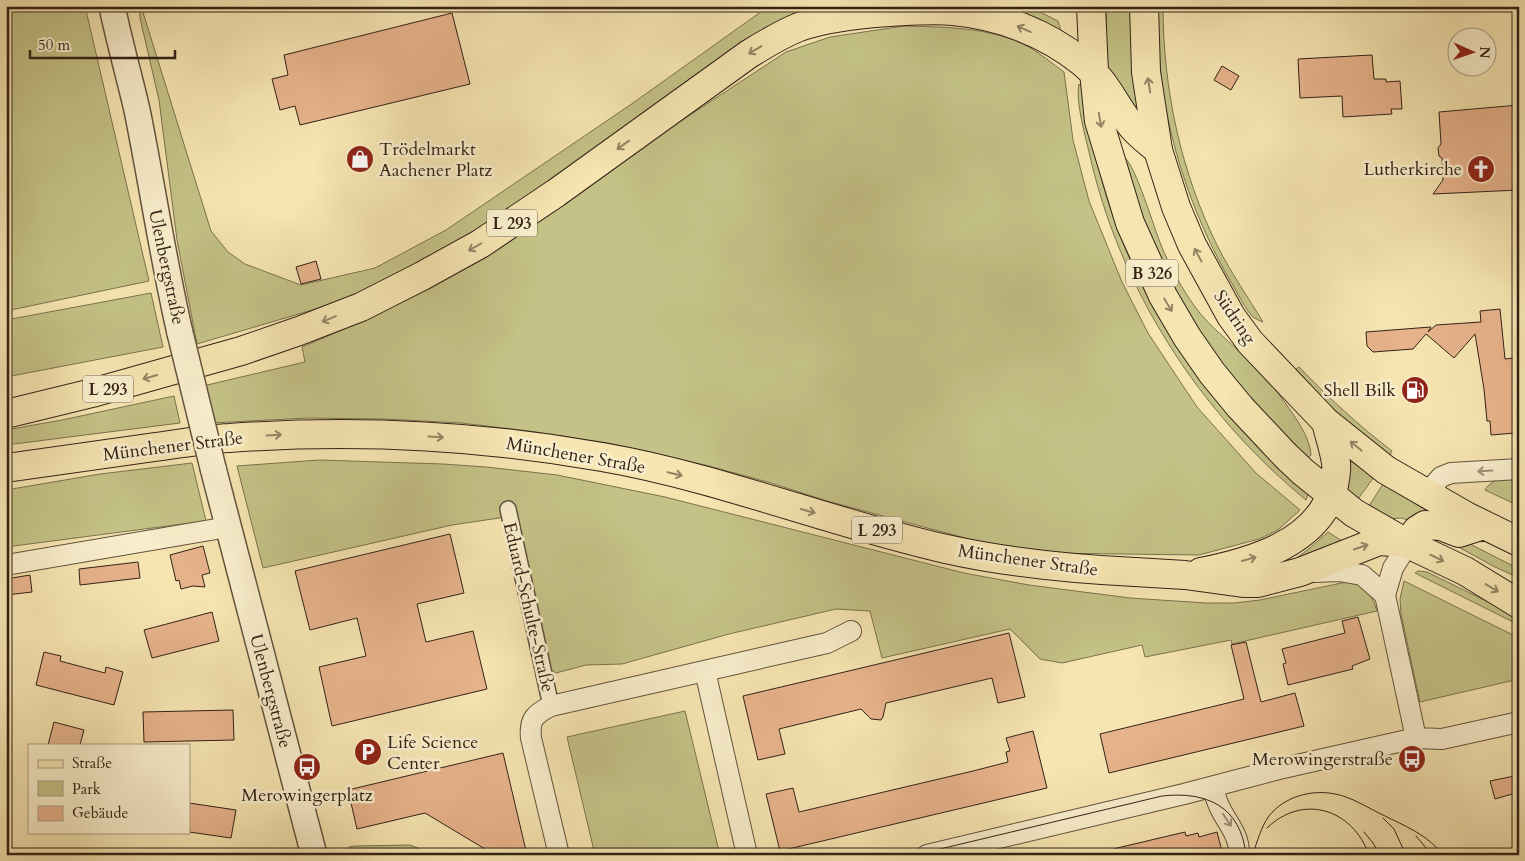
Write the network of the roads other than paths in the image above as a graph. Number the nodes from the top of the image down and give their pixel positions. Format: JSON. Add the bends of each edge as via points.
{"nodes":[{"id":1,"x":112,"y":6,"type":"edge"},
{"id":2,"x":1091,"y":6,"type":"edge"},
{"id":3,"x":1144,"y":6,"type":"edge"},
{"id":4,"x":960,"y":8,"type":"edge"},
{"id":5,"x":1094,"y":72,"type":"junction"},
{"id":6,"x":1158,"y":150,"type":"junction"},
{"id":7,"x":6,"y":414,"type":"edge"},
{"id":8,"x":1326,"y":422,"type":"junction"},
{"id":9,"x":6,"y":468,"type":"edge"},
{"id":10,"x":1519,"y":469,"type":"edge"},
{"id":11,"x":1332,"y":494,"type":"junction"},
{"id":12,"x":1426,"y":494,"type":"junction"},
{"id":13,"x":508,"y":509,"type":"dead end"},
{"id":14,"x":1484,"y":525,"type":"junction"},
{"id":15,"x":228,"y":527,"type":"junction"},
{"id":16,"x":1519,"y":542,"type":"edge"},
{"id":17,"x":1408,"y":544,"type":"junction"},
{"id":18,"x":6,"y":565,"type":"edge"},
{"id":19,"x":1135,"y":572,"type":"joint"},
{"id":20,"x":1300,"y":572,"type":"junction"},
{"id":21,"x":1185,"y":575,"type":"junction"},
{"id":22,"x":1385,"y":595,"type":"junction"},
{"id":23,"x":1519,"y":604,"type":"edge"},
{"id":24,"x":851,"y":631,"type":"dead end"},
{"id":25,"x":705,"y":671,"type":"junction"},
{"id":26,"x":552,"y":706,"type":"junction"},
{"id":27,"x":1519,"y":722,"type":"edge"},
{"id":28,"x":1416,"y":738,"type":"junction"},
{"id":29,"x":1212,"y":787,"type":"junction"},
{"id":30,"x":314,"y":855,"type":"edge"},
{"id":31,"x":559,"y":855,"type":"edge"},
{"id":32,"x":747,"y":855,"type":"edge"},
{"id":33,"x":927,"y":855,"type":"edge"},
{"id":34,"x":1239,"y":855,"type":"edge"}],
"edges":[{"from":1,"to":15,"type":"street","name":"Ulenbergstraße","bridge":true,"via":[[136,109],[168,281]]},
{"from":2,"to":5,"type":"main road","number":"B 326"},
{"from":6,"to":3,"type":"main road","name":"Südring","number":"B 326","one_way":true,"via":[[1146,72]]},
{"from":5,"to":4,"type":"main road","one_way":true,"via":[[1068,51],[1024,28]]},
{"from":4,"to":7,"type":"main road","number":"L 293","one_way":true,"via":[[853,15],[798,28],[749,54],[480,244],[361,306],[223,356]]},
{"from":5,"to":6,"type":"main road","via":[[1131,125]]},
{"from":5,"to":11,"type":"main road","number":"B 326","one_way":true,"via":[[1099,121],[1113,172],[1130,223],[1163,296],[1187,337],[1240,407],[1297,467]]},
{"from":8,"to":6,"type":"main road","name":"Südring","number":"B 326","one_way":true,"via":[[1250,342],[1232,316],[1192,246]]},
{"from":8,"to":11,"type":"main road","via":[[1336,464]]},
{"from":12,"to":8,"type":"main road","name":"Südring","number":"B 326","one_way":true,"via":[[1386,470]]},
{"from":9,"to":19,"type":"main road","name":"Münchener Straße","number":"L 293","one_way":true,"via":[[235,437],[322,433],[472,438],[603,457],[681,475],[943,548],[995,559],[1063,568]]},
{"from":10,"to":12,"type":"street","one_way":true,"via":[[1451,473],[1441,477]]},
{"from":11,"to":17,"type":"main road","number":"B 326","via":[[1354,513]]},
{"from":21,"to":11,"type":"main road","number":"B 326","one_way":true,"via":[[1257,557],[1293,541],[1318,518]]},
{"from":12,"to":14,"type":"main road","name":"Südring","number":"B 326"},
{"from":13,"to":26,"type":"street","name":"Eduard-Schulte-Straße"},
{"from":14,"to":16,"type":"main road","name":"Südring","number":"B 326"},
{"from":14,"to":17,"type":"main road","via":[[1458,533],[1441,526],[1425,526]]},
{"from":15,"to":18,"type":"street"},
{"from":15,"to":30,"type":"street","name":"Ulenbergstraße"},
{"from":20,"to":17,"type":"main road","number":"B 326","one_way":true,"via":[[1379,541]]},
{"from":17,"to":22,"type":"street","via":[[1393,568]]},
{"from":17,"to":23,"type":"main road","number":"B 326","one_way":true},
{"from":19,"to":21,"type":"main road","number":"B 326"},
{"from":20,"to":21,"type":"main road","number":"B 326","via":[[1258,583]]},
{"from":20,"to":22,"type":"street","via":[[1339,570],[1362,575]]},
{"from":22,"to":28,"type":"street"},
{"from":24,"to":25,"type":"street","name":"Eduard-Schulte-Straße","via":[[827,643]]},
{"from":25,"to":26,"type":"street","name":"Eduard-Schulte-Straße"},
{"from":25,"to":32,"type":"street"},
{"from":26,"to":31,"type":"street","name":"Eduard-Schulte-Straße","via":[[534,717],[530,730]]},
{"from":27,"to":28,"type":"street","via":[[1442,739]]},
{"from":28,"to":29,"type":"street","via":[[1279,768]]},
{"from":29,"to":33,"type":"street"},
{"from":29,"to":34,"type":"street","one_way":true,"via":[[1218,805],[1237,837]]}]}
